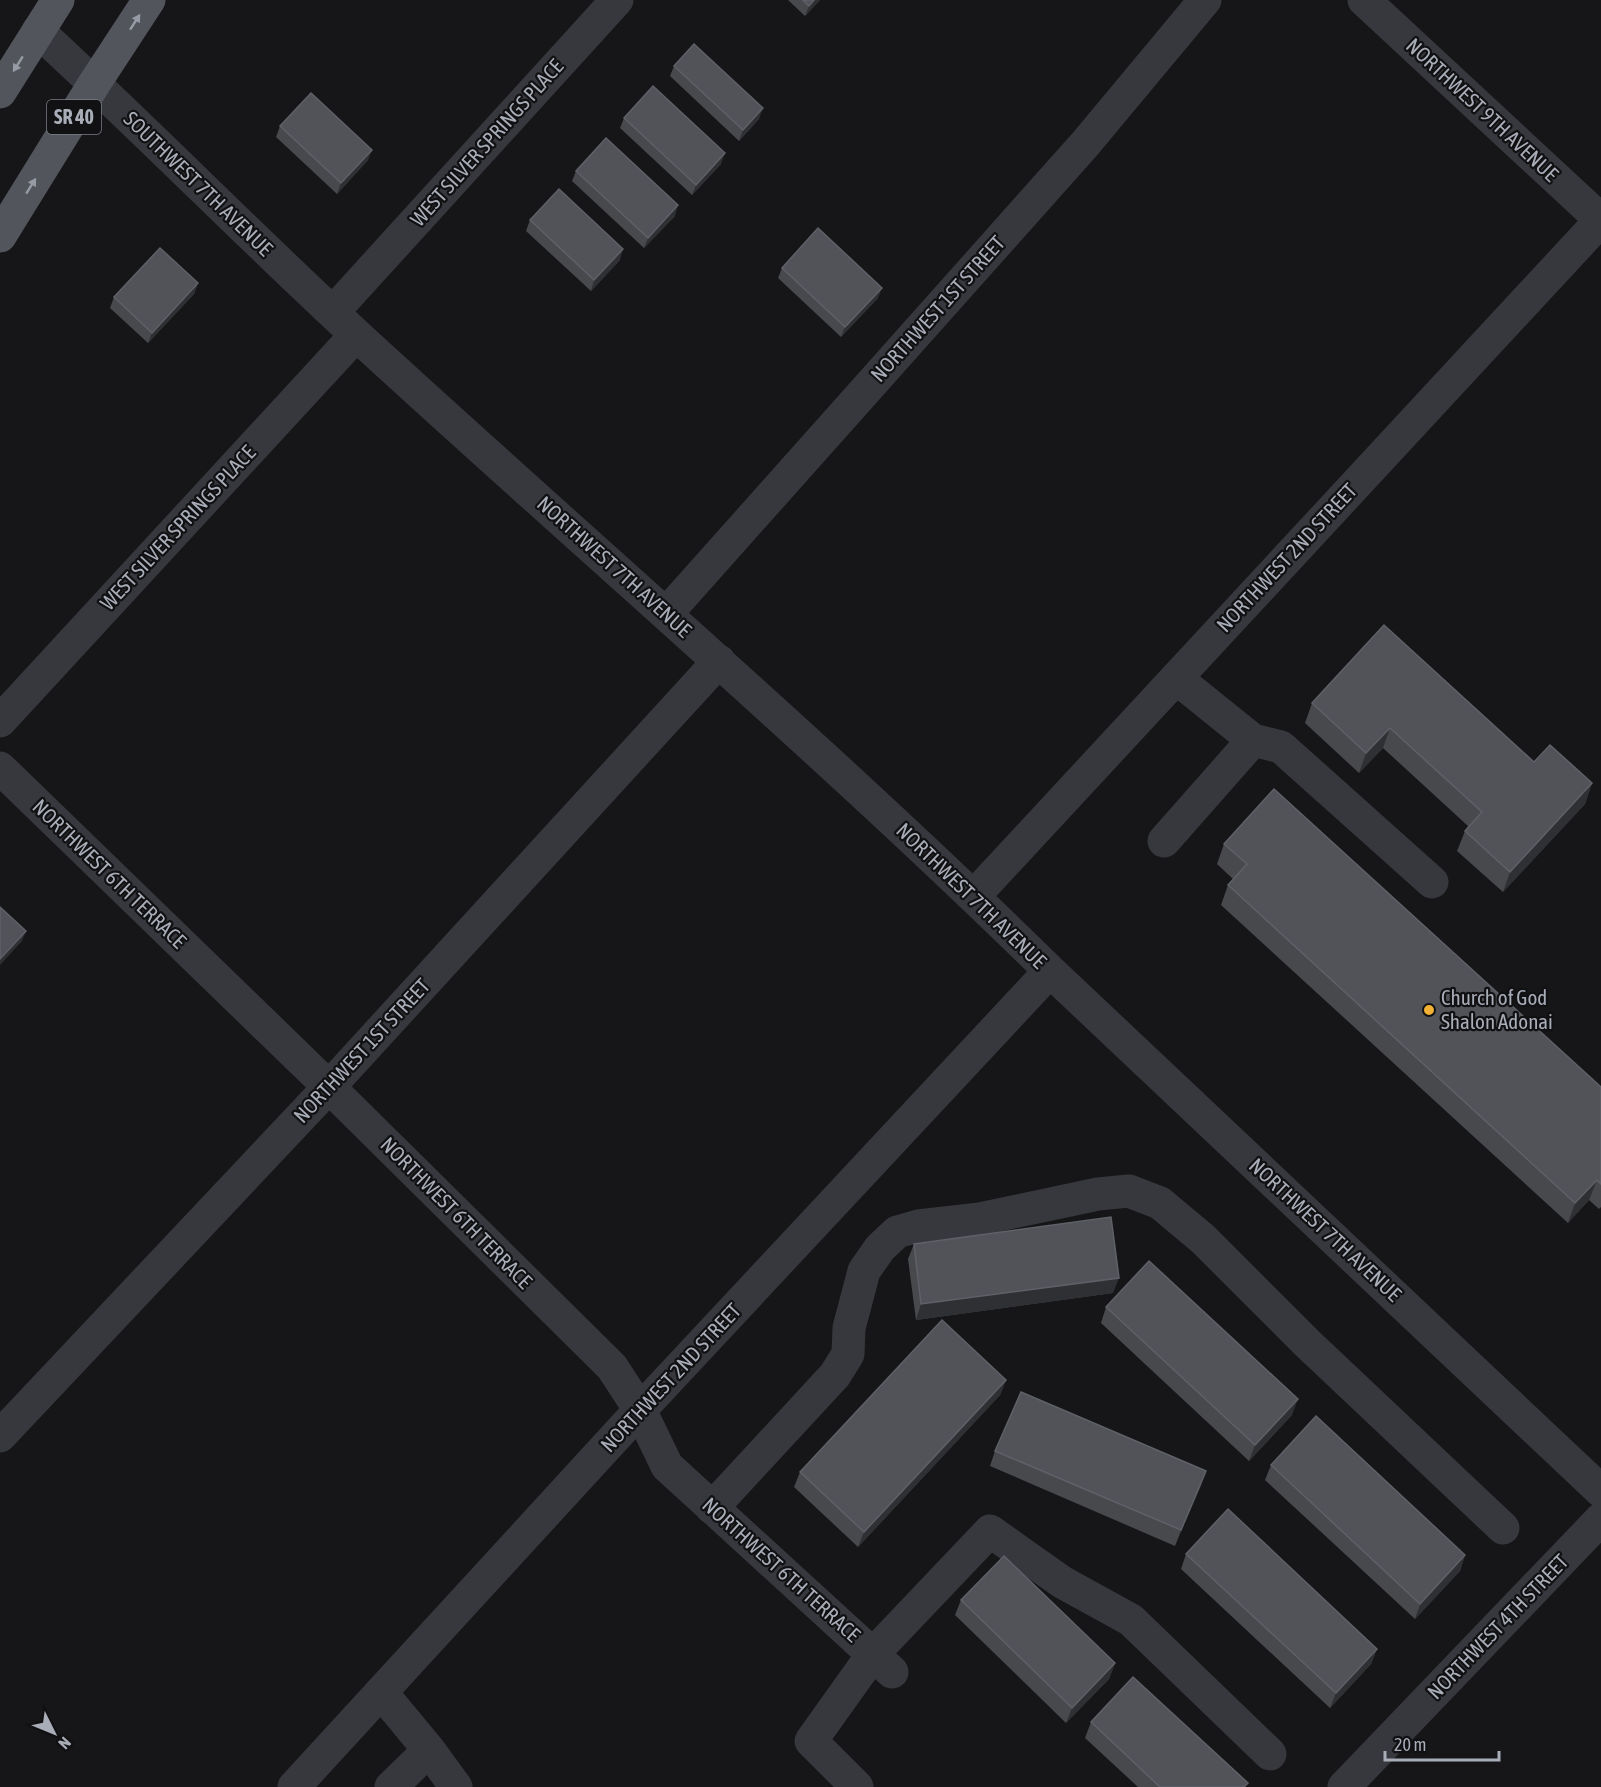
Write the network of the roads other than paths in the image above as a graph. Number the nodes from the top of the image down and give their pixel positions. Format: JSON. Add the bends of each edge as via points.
{"nodes":[{"id":1,"x":58,"y":0,"type":"edge"},
{"id":2,"x":149,"y":0,"type":"edge"},
{"id":3,"x":617,"y":0,"type":"edge"},
{"id":4,"x":1205,"y":0,"type":"edge"},
{"id":5,"x":1364,"y":0,"type":"edge"},
{"id":6,"x":38,"y":32,"type":"junction"},
{"id":7,"x":94,"y":84,"type":"junction"},
{"id":8,"x":0,"y":92,"type":"edge"},
{"id":9,"x":1601,"y":220,"type":"edge"},
{"id":10,"x":0,"y":236,"type":"edge"},
{"id":11,"x":333,"y":312,"type":"junction"},
{"id":12,"x":357,"y":335,"type":"junction"},
{"id":13,"x":666,"y":614,"type":"junction"},
{"id":14,"x":719,"y":661,"type":"junction"},
{"id":15,"x":1176,"y":678,"type":"junction"},
{"id":16,"x":0,"y":721,"type":"edge"},
{"id":17,"x":1253,"y":740,"type":"junction"},
{"id":18,"x":0,"y":768,"type":"edge"},
{"id":19,"x":1164,"y":841,"type":"dead end"},
{"id":20,"x":1432,"y":882,"type":"dead end"},
{"id":21,"x":974,"y":896,"type":"junction"},
{"id":22,"x":1050,"y":971,"type":"junction"},
{"id":23,"x":329,"y":1087,"type":"junction"},
{"id":24,"x":640,"y":1410,"type":"junction"},
{"id":25,"x":0,"y":1436,"type":"edge"},
{"id":26,"x":1601,"y":1491,"type":"edge"},
{"id":27,"x":712,"y":1508,"type":"junction"},
{"id":28,"x":1601,"y":1520,"type":"edge"},
{"id":29,"x":1503,"y":1528,"type":"dead end"},
{"id":30,"x":882,"y":1663,"type":"junction"},
{"id":31,"x":381,"y":1692,"type":"junction"},
{"id":32,"x":429,"y":1750,"type":"junction"},
{"id":33,"x":1270,"y":1754,"type":"dead end"},
{"id":34,"x":294,"y":1787,"type":"edge"},
{"id":35,"x":391,"y":1787,"type":"edge"},
{"id":36,"x":456,"y":1787,"type":"edge"},
{"id":37,"x":857,"y":1787,"type":"edge"},
{"id":38,"x":1344,"y":1787,"type":"edge"}],
"edges":[{"from":1,"to":6,"type":"main road"},
{"from":7,"to":2,"type":"main road","number":"SR 40","one_way":true},
{"from":3,"to":11,"type":"street","name":"WEST SILVER SPRINGS PLACE"},
{"from":4,"to":13,"type":"street","name":"NORTHWEST 1ST STREET","via":[[1085,144]]},
{"from":5,"to":9,"type":"street","name":"NORTHWEST 9TH AVENUE"},
{"from":6,"to":7,"type":"street","name":"SOUTHWEST 7TH AVENUE"},
{"from":6,"to":8,"type":"main road","one_way":true},
{"from":10,"to":7,"type":"main road","number":"SR 40","one_way":true},
{"from":7,"to":11,"type":"street","name":"SOUTHWEST 7TH AVENUE"},
{"from":9,"to":15,"type":"street","name":"NORTHWEST 2ND STREET"},
{"from":11,"to":12,"type":"street","name":"NORTHWEST 7TH AVENUE"},
{"from":12,"to":13,"type":"street","name":"NORTHWEST 7TH AVENUE"},
{"from":12,"to":16,"type":"street","name":"WEST SILVER SPRINGS PLACE"},
{"from":13,"to":14,"type":"street","name":"NORTHWEST 7TH AVENUE"},
{"from":14,"to":21,"type":"street","name":"NORTHWEST 7TH AVENUE"},
{"from":14,"to":23,"type":"street","name":"NORTHWEST 1ST STREET"},
{"from":15,"to":17,"type":"street"},
{"from":15,"to":21,"type":"street","name":"NORTHWEST 2ND STREET"},
{"from":17,"to":19,"type":"street"},
{"from":17,"to":20,"type":"street","via":[[1281,747]]},
{"from":18,"to":23,"type":"street","name":"NORTHWEST 6TH TERRACE"},
{"from":21,"to":22,"type":"street","name":"NORTHWEST 7TH AVENUE"},
{"from":22,"to":24,"type":"street","name":"NORTHWEST 2ND STREET"},
{"from":22,"to":26,"type":"street","name":"NORTHWEST 7TH AVENUE"},
{"from":23,"to":24,"type":"street","name":"NORTHWEST 6TH TERRACE","via":[[612,1367]]},
{"from":23,"to":25,"type":"street","name":"NORTHWEST 1ST STREET"},
{"from":24,"to":27,"type":"street","name":"NORTHWEST 6TH TERRACE","via":[[667,1466]]},
{"from":24,"to":31,"type":"street","name":"NORTHWEST 2ND STREET"},
{"from":27,"to":29,"type":"street","via":[[835,1375],[848,1354],[849,1328],[864,1271],[897,1232],[1129,1191],[1160,1203],[1203,1239],[1306,1343]]},
{"from":27,"to":30,"type":"street","name":"NORTHWEST 6TH TERRACE"},
{"from":28,"to":38,"type":"street","name":"NORTHWEST 4TH STREET"},
{"from":30,"to":33,"type":"street","via":[[990,1532],[1062,1582],[1131,1620]]},
{"from":30,"to":37,"type":"street","via":[[811,1741]]},
{"from":31,"to":32,"type":"street"},
{"from":31,"to":34,"type":"street","name":"NORTHWEST 2ND STREET"},
{"from":32,"to":35,"type":"street"},
{"from":32,"to":36,"type":"street"}]}
